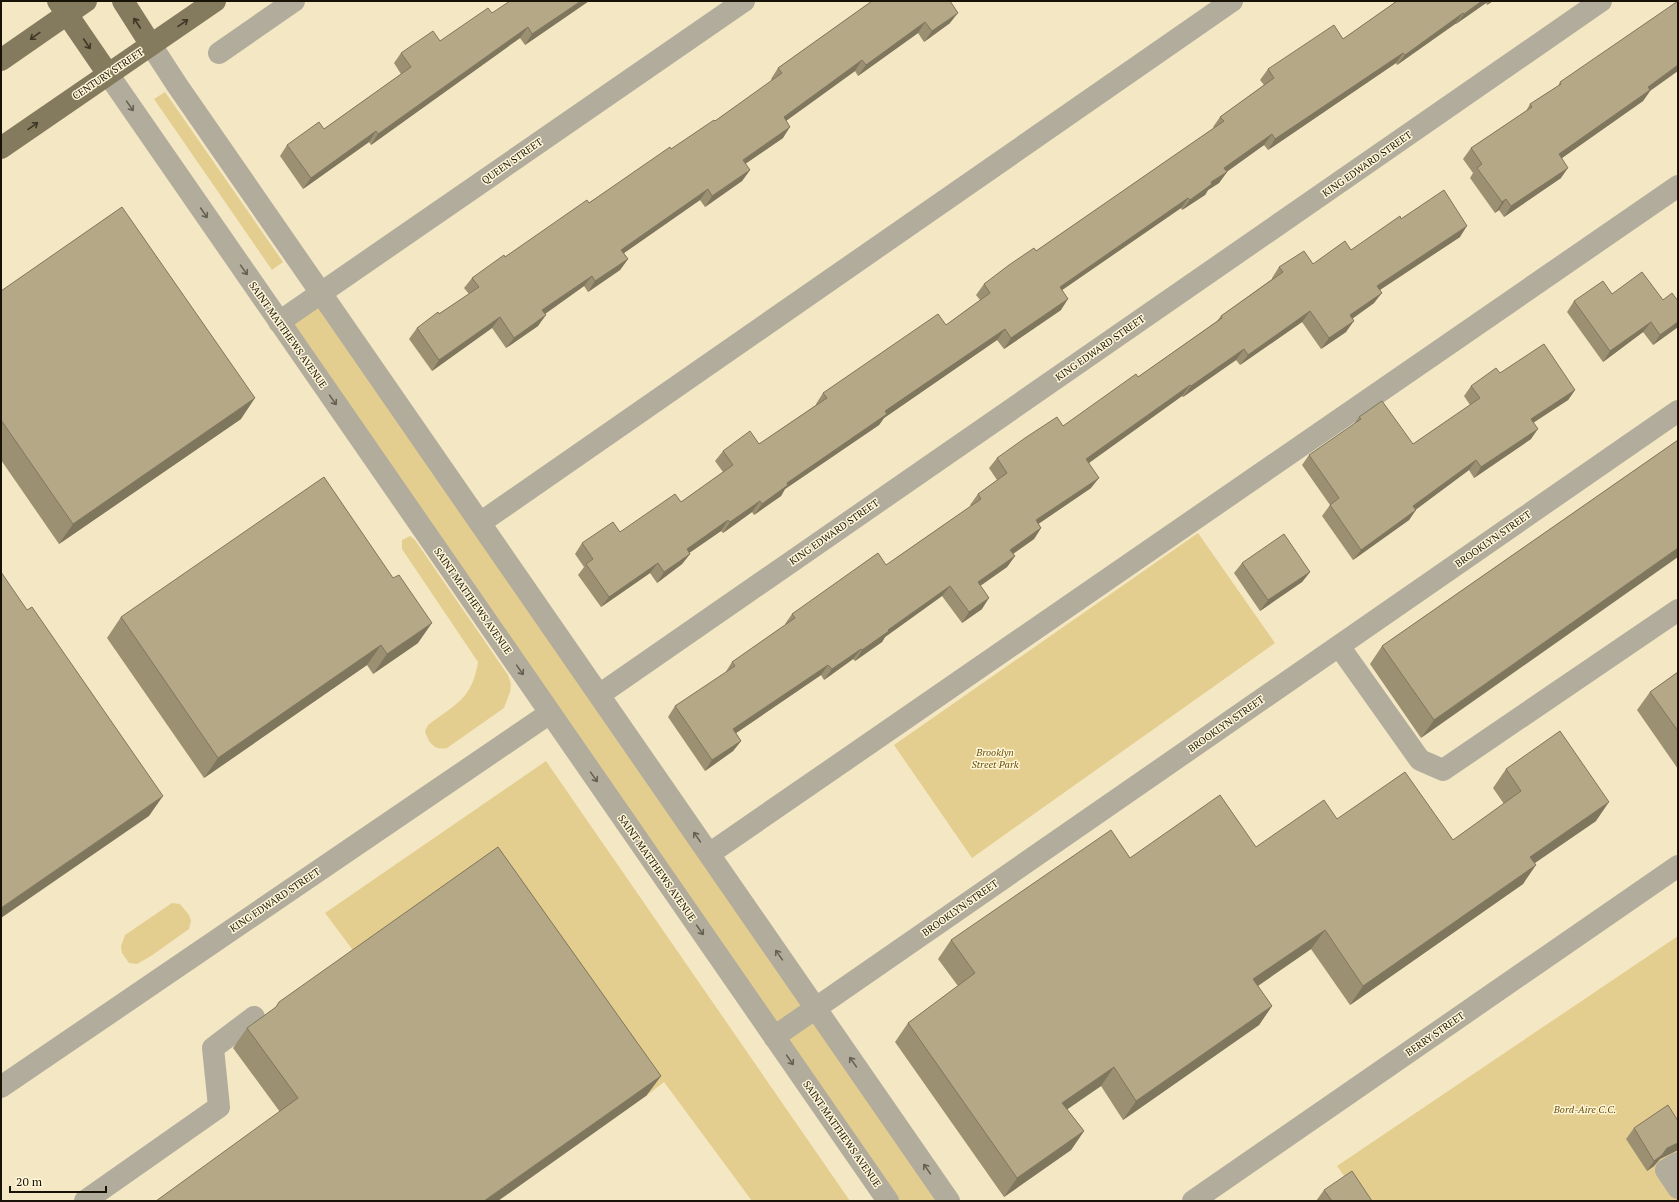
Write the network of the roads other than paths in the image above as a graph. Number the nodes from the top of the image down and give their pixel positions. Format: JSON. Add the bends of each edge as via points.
{"nodes":[{"id":1,"x":86,"y":1,"type":"edge"},
{"id":2,"x":123,"y":1,"type":"edge"},
{"id":3,"x":215,"y":1,"type":"edge"},
{"id":4,"x":294,"y":1,"type":"edge"},
{"id":5,"x":744,"y":1,"type":"edge"},
{"id":6,"x":1232,"y":1,"type":"edge"},
{"id":7,"x":1601,"y":1,"type":"edge"},
{"id":8,"x":63,"y":7,"type":"edge"},
{"id":9,"x":151,"y":45,"type":"junction"},
{"id":10,"x":219,"y":53,"type":"dead end"},
{"id":11,"x":1,"y":60,"type":"edge"},
{"id":12,"x":108,"y":74,"type":"junction"},
{"id":13,"x":1,"y":148,"type":"edge"},
{"id":14,"x":1678,"y":186,"type":"edge"},
{"id":15,"x":321,"y":293,"type":"junction"},
{"id":16,"x":279,"y":322,"type":"junction"},
{"id":17,"x":1678,"y":411,"type":"edge"},
{"id":18,"x":480,"y":523,"type":"junction"},
{"id":19,"x":1678,"y":610,"type":"edge"},
{"id":20,"x":1339,"y":646,"type":"junction"},
{"id":21,"x":599,"y":695,"type":"junction"},
{"id":22,"x":550,"y":713,"type":"junction"},
{"id":23,"x":709,"y":854,"type":"junction"},
{"id":24,"x":1678,"y":866,"type":"edge"},
{"id":25,"x":815,"y":1008,"type":"junction"},
{"id":26,"x":254,"y":1017,"type":"dead end"},
{"id":27,"x":774,"y":1037,"type":"junction"},
{"id":28,"x":1,"y":1087,"type":"edge"},
{"id":29,"x":1678,"y":1163,"type":"edge"},
{"id":30,"x":1678,"y":1188,"type":"edge"},
{"id":31,"x":85,"y":1201,"type":"edge"},
{"id":32,"x":888,"y":1201,"type":"edge"},
{"id":33,"x":949,"y":1201,"type":"edge"},
{"id":34,"x":1193,"y":1201,"type":"edge"}],
"edges":[{"from":1,"to":8,"type":"main road"},
{"from":9,"to":2,"type":"main road","one_way":true},
{"from":9,"to":3,"type":"main road","name":"CENTURY STREET","one_way":true},
{"from":4,"to":10,"type":"street"},
{"from":5,"to":15,"type":"street","name":"QUEEN STREET"},
{"from":6,"to":18,"type":"street"},
{"from":7,"to":21,"type":"street","name":"KING EDWARD STREET"},
{"from":8,"to":11,"type":"main road","one_way":true},
{"from":8,"to":12,"type":"main road","name":"SAINT MATTHEWS AVENUE","one_way":true},
{"from":9,"to":12,"type":"main road","name":"CENTURY STREET"},
{"from":9,"to":15,"type":"street"},
{"from":13,"to":12,"type":"main road","name":"CENTURY STREET","one_way":true},
{"from":12,"to":16,"type":"street","name":"SAINT MATTHEWS AVENUE","one_way":true},
{"from":14,"to":23,"type":"street"},
{"from":15,"to":16,"type":"street","name":"QUEEN STREET"},
{"from":15,"to":18,"type":"street"},
{"from":16,"to":22,"type":"street","name":"SAINT MATTHEWS AVENUE","one_way":true},
{"from":17,"to":20,"type":"street","name":"BROOKLYN STREET"},
{"from":18,"to":21,"type":"street"},
{"from":19,"to":20,"type":"street","via":[[1443,770],[1420,760]]},
{"from":20,"to":25,"type":"street","name":"BROOKLYN STREET"},
{"from":23,"to":21,"type":"street","one_way":true},
{"from":22,"to":27,"type":"street","name":"SAINT MATTHEWS AVENUE","one_way":true},
{"from":22,"to":28,"type":"street","name":"KING EDWARD STREET"},
{"from":25,"to":23,"type":"street","one_way":true},
{"from":24,"to":34,"type":"street","name":"BERRY STREET"},
{"from":25,"to":27,"type":"street","name":"BROOKLYN STREET"},
{"from":33,"to":25,"type":"street","one_way":true},
{"from":26,"to":31,"type":"street","via":[[213,1048],[219,1107]]},
{"from":27,"to":32,"type":"street","name":"SAINT MATTHEWS AVENUE","one_way":true},
{"from":29,"to":30,"type":"street","via":[[1666,1170]]}]}
